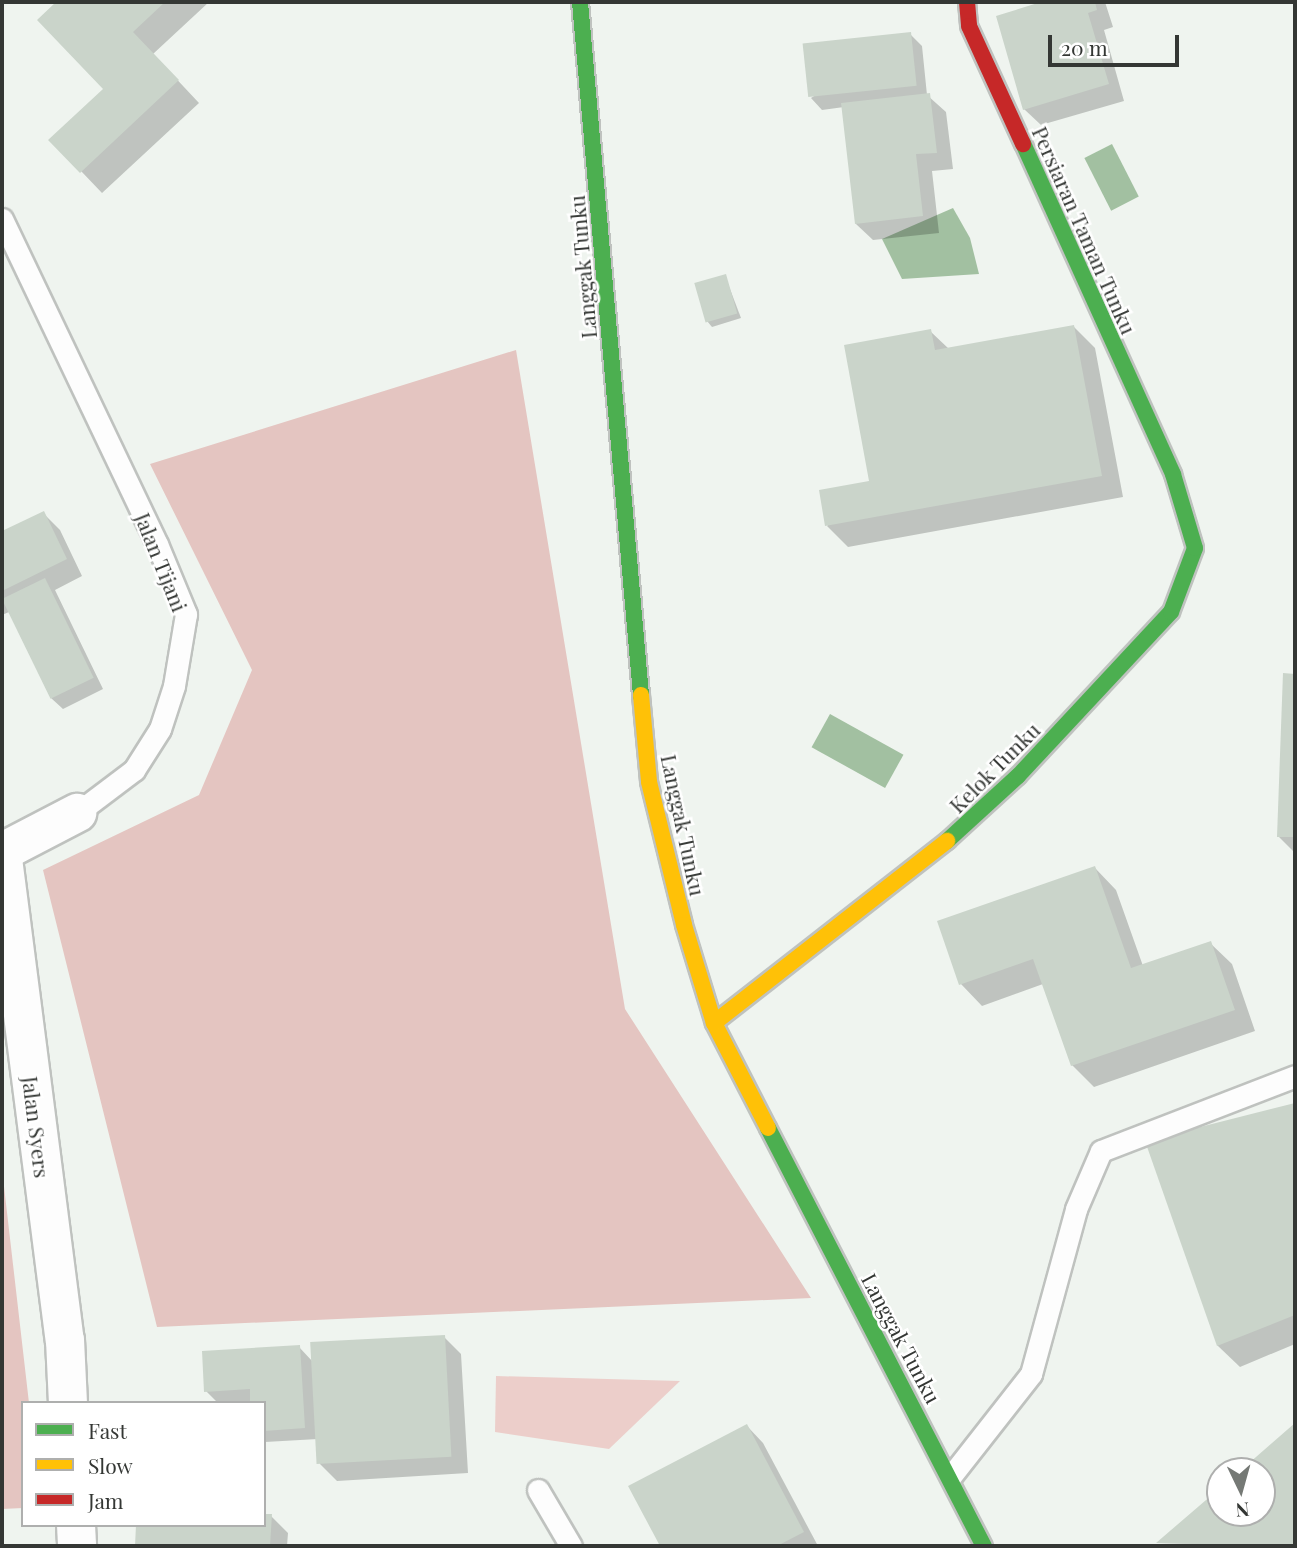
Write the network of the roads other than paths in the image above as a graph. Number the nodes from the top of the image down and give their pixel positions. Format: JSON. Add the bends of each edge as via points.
{"nodes":[{"id":1,"x":580,"y":2,"type":"edge"},
{"id":2,"x":967,"y":2,"type":"edge"},
{"id":3,"x":2,"y":219,"type":"edge"},
{"id":4,"x":1173,"y":474,"type":"joint"},
{"id":5,"x":77,"y":813,"type":"joint"},
{"id":6,"x":2,"y":851,"type":"edge"},
{"id":7,"x":714,"y":1023,"type":"junction"},
{"id":8,"x":1295,"y":1076,"type":"edge"},
{"id":9,"x":68,"y":1401,"type":"edge"},
{"id":10,"x":950,"y":1476,"type":"junction"},
{"id":11,"x":538,"y":1490,"type":"dead end"},
{"id":12,"x":76,"y":1527,"type":"edge"},
{"id":13,"x":77,"y":1546,"type":"edge"},
{"id":14,"x":570,"y":1546,"type":"edge"},
{"id":15,"x":984,"y":1546,"type":"edge"}],
"edges":[{"from":1,"to":7,"type":"street","name":"Langgak Tunku","via":[[649,782]]},
{"from":2,"to":4,"type":"street","name":"Persiaran Taman Tunku","via":[[969,26]]},
{"from":3,"to":5,"type":"lane","name":"Jalan Tijani","via":[[158,544],[186,614],[174,686],[160,729],[134,770]]},
{"from":4,"to":7,"type":"street","name":"Kelok Tunku","via":[[1195,548],[1171,611],[991,803],[929,858]]},
{"from":5,"to":6,"type":"street","name":"Jalan Tijani"},
{"from":6,"to":9,"type":"street","name":"Jalan Syers","via":[[65,1340]]},
{"from":7,"to":10,"type":"street","name":"Langgak Tunku"},
{"from":8,"to":10,"type":"lane","via":[[1101,1151],[1076,1209],[1031,1374]]},
{"from":10,"to":15,"type":"street","name":"Langgak Tunku"},
{"from":11,"to":14,"type":"lane"},
{"from":12,"to":13,"type":"street"}]}
